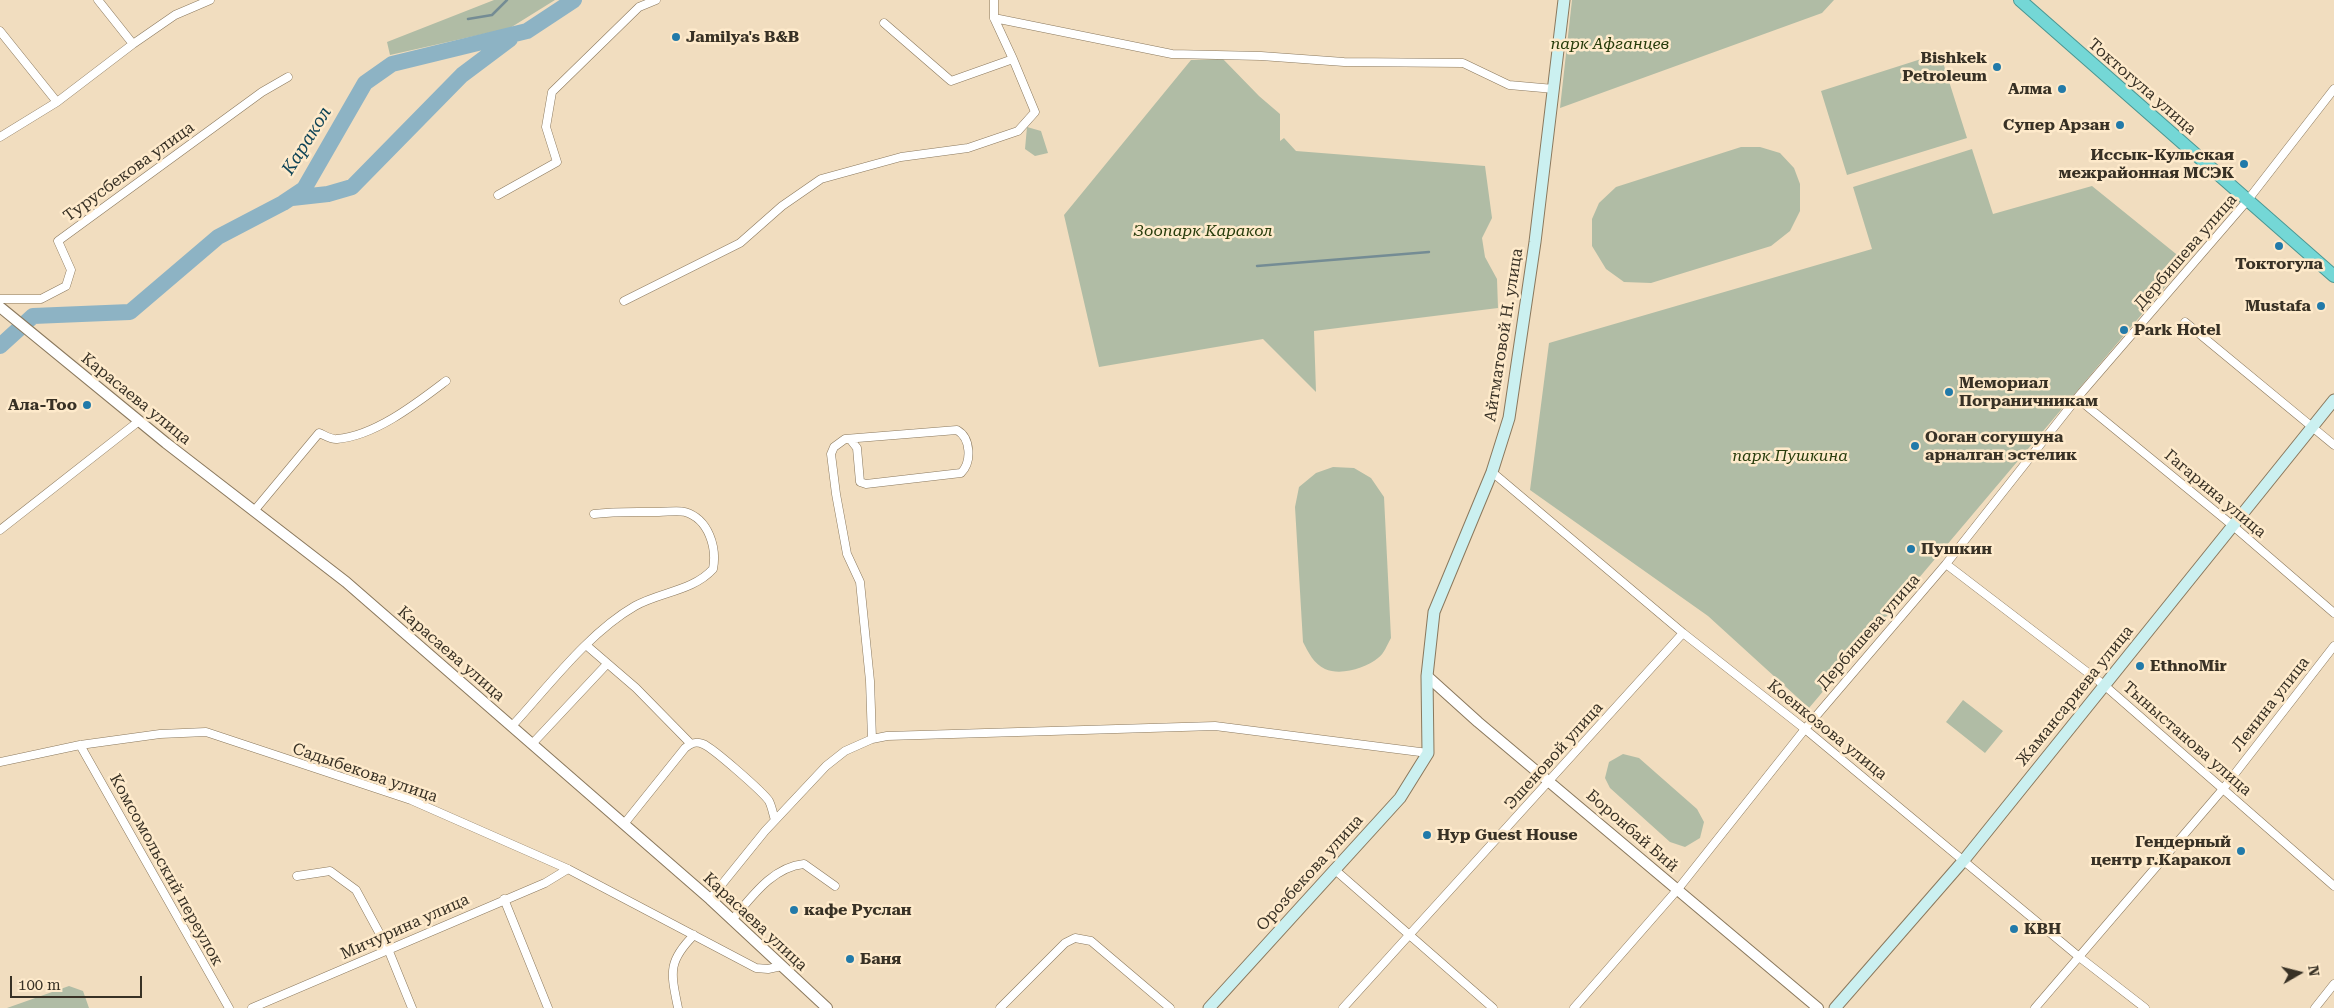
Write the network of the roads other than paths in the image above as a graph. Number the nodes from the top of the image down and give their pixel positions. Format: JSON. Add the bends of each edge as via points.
{"nodes":[{"id":1,"x":98,"y":0,"type":"edge"},
{"id":2,"x":210,"y":0,"type":"edge"},
{"id":3,"x":656,"y":0,"type":"edge"},
{"id":4,"x":994,"y":0,"type":"edge"},
{"id":5,"x":1564,"y":0,"type":"edge"},
{"id":6,"x":2020,"y":0,"type":"edge"},
{"id":7,"x":994,"y":18,"type":"junction"},
{"id":8,"x":884,"y":23,"type":"dead end"},
{"id":9,"x":0,"y":32,"type":"edge"},
{"id":10,"x":133,"y":44,"type":"junction"},
{"id":11,"x":1013,"y":59,"type":"junction"},
{"id":12,"x":288,"y":77,"type":"dead end"},
{"id":13,"x":1554,"y":89,"type":"junction"},
{"id":14,"x":2334,"y":89,"type":"edge"},
{"id":15,"x":57,"y":102,"type":"junction"},
{"id":16,"x":0,"y":136,"type":"edge"},
{"id":17,"x":498,"y":195,"type":"dead end"},
{"id":18,"x":2247,"y":201,"type":"junction"},
{"id":19,"x":2334,"y":276,"type":"edge"},
{"id":20,"x":0,"y":299,"type":"edge"},
{"id":21,"x":624,"y":301,"type":"dead end"},
{"id":22,"x":3,"y":310,"type":"edge"},
{"id":23,"x":2185,"y":322,"type":"dead end"},
{"id":24,"x":446,"y":381,"type":"dead end"},
{"id":25,"x":2077,"y":398,"type":"junction"},
{"id":26,"x":2334,"y":400,"type":"edge"},
{"id":27,"x":139,"y":421,"type":"junction"},
{"id":28,"x":2312,"y":427,"type":"junction"},
{"id":29,"x":850,"y":439,"type":"junction"},
{"id":30,"x":2334,"y":445,"type":"edge"},
{"id":31,"x":1492,"y":472,"type":"junction"},
{"id":32,"x":254,"y":511,"type":"junction"},
{"id":33,"x":594,"y":514,"type":"dead end"},
{"id":34,"x":2232,"y":525,"type":"junction"},
{"id":35,"x":0,"y":530,"type":"edge"},
{"id":36,"x":1946,"y":564,"type":"junction"},
{"id":37,"x":2334,"y":613,"type":"edge"},
{"id":38,"x":1684,"y":633,"type":"junction"},
{"id":39,"x":586,"y":645,"type":"junction"},
{"id":40,"x":2334,"y":646,"type":"edge"},
{"id":41,"x":607,"y":664,"type":"junction"},
{"id":42,"x":1427,"y":676,"type":"junction"},
{"id":43,"x":2104,"y":685,"type":"junction"},
{"id":44,"x":512,"y":726,"type":"junction"},
{"id":45,"x":1805,"y":728,"type":"junction"},
{"id":46,"x":872,"y":739,"type":"junction"},
{"id":47,"x":690,"y":743,"type":"junction"},
{"id":48,"x":532,"y":744,"type":"junction"},
{"id":49,"x":80,"y":745,"type":"junction"},
{"id":50,"x":1428,"y":753,"type":"junction"},
{"id":51,"x":0,"y":762,"type":"edge"},
{"id":52,"x":1550,"y":780,"type":"junction"},
{"id":53,"x":2223,"y":789,"type":"junction"},
{"id":54,"x":775,"y":820,"type":"junction"},
{"id":55,"x":624,"y":824,"type":"junction"},
{"id":56,"x":1964,"y":860,"type":"junction"},
{"id":57,"x":1334,"y":869,"type":"junction"},
{"id":58,"x":568,"y":870,"type":"junction"},
{"id":59,"x":297,"y":876,"type":"dead end"},
{"id":60,"x":835,"y":886,"type":"dead end"},
{"id":61,"x":2334,"y":886,"type":"edge"},
{"id":62,"x":1678,"y":889,"type":"junction"},
{"id":63,"x":504,"y":899,"type":"junction"},
{"id":64,"x":710,"y":899,"type":"junction"},
{"id":65,"x":732,"y":920,"type":"junction"},
{"id":66,"x":694,"y":935,"type":"junction"},
{"id":67,"x":1409,"y":935,"type":"junction"},
{"id":68,"x":388,"y":949,"type":"junction"},
{"id":69,"x":2078,"y":956,"type":"junction"},
{"id":70,"x":782,"y":966,"type":"junction"},
{"id":71,"x":2334,"y":984,"type":"edge"},
{"id":72,"x":228,"y":1008,"type":"edge"},
{"id":73,"x":252,"y":1008,"type":"edge"},
{"id":74,"x":412,"y":1008,"type":"edge"},
{"id":75,"x":548,"y":1008,"type":"edge"},
{"id":76,"x":678,"y":1008,"type":"edge"},
{"id":77,"x":827,"y":1008,"type":"edge"},
{"id":78,"x":1000,"y":1008,"type":"edge"},
{"id":79,"x":1170,"y":1008,"type":"edge"},
{"id":80,"x":1209,"y":1008,"type":"edge"},
{"id":81,"x":1343,"y":1008,"type":"edge"},
{"id":82,"x":1493,"y":1008,"type":"edge"},
{"id":83,"x":1574,"y":1008,"type":"edge"},
{"id":84,"x":1818,"y":1008,"type":"edge"},
{"id":85,"x":1835,"y":1008,"type":"edge"},
{"id":86,"x":2035,"y":1008,"type":"edge"},
{"id":87,"x":2145,"y":1008,"type":"edge"},
{"id":88,"x":2315,"y":1008,"type":"edge"}],
"edges":[{"from":1,"to":10,"type":"street"},
{"from":2,"to":10,"type":"street","via":[[175,15]]},
{"from":3,"to":17,"type":"street","via":[[640,7],[552,92],[546,127],[557,162]]},
{"from":4,"to":7,"type":"street"},
{"from":5,"to":13,"type":"main road","name":"Айтматовой Н. улица"},
{"from":6,"to":18,"type":"highway","name":"Токтогула улица"},
{"from":7,"to":11,"type":"street"},
{"from":7,"to":13,"type":"street","via":[[1172,54],[1344,62],[1463,63],[1509,85]]},
{"from":8,"to":11,"type":"street","via":[[951,81]]},
{"from":9,"to":15,"type":"street"},
{"from":10,"to":15,"type":"street"},
{"from":11,"to":21,"type":"street","via":[[1035,112],[1018,131],[968,148],[901,157],[821,179],[782,206],[740,243]]},
{"from":12,"to":20,"type":"street","name":"Турусбекова улица","via":[[262,92],[58,241],[71,270],[66,286],[41,299]]},
{"from":13,"to":31,"type":"main road","name":"Айтматовой Н. улица","via":[[1509,418]]},
{"from":14,"to":18,"type":"street","name":"Дербишева улица"},
{"from":15,"to":16,"type":"street"},
{"from":18,"to":19,"type":"highway","name":"Токтогула улица"},
{"from":18,"to":25,"type":"street","name":"Дербишева улица"},
{"from":22,"to":27,"type":"street","name":"Карасаева улица"},
{"from":23,"to":28,"type":"street"},
{"from":24,"to":32,"type":"street","via":[[396,418],[361,433],[336,440],[319,433]]},
{"from":25,"to":34,"type":"street","name":"Гагарина улица"},
{"from":25,"to":36,"type":"street","name":"Дербишева улица"},
{"from":26,"to":28,"type":"main road","name":"Жамансариева улица"},
{"from":27,"to":32,"type":"street","name":"Карасаева улица"},
{"from":27,"to":35,"type":"street"},
{"from":28,"to":30,"type":"street"},
{"from":28,"to":34,"type":"main road","name":"Жамансариева улица"},
{"from":29,"to":29,"type":"street","via":[[857,448],[858,476],[862,483],[961,473],[968,462],[966,439],[957,430]]},
{"from":29,"to":46,"type":"street","via":[[839,441],[831,454],[847,554],[860,582]]},
{"from":31,"to":38,"type":"street","name":"Коенкозова улица"},
{"from":31,"to":42,"type":"main road","name":"Айтматовой Н. улица","via":[[1434,612]]},
{"from":32,"to":44,"type":"street","name":"Карасаева улица","via":[[346,582]]},
{"from":33,"to":39,"type":"street","via":[[616,511],[684,512],[696,517],[708,532],[715,554],[713,569],[706,576],[692,585],[636,606]]},
{"from":34,"to":37,"type":"street","name":"Гагарина улица"},
{"from":34,"to":43,"type":"main road","name":"Жамансариева улица"},
{"from":36,"to":43,"type":"street","name":"Тыныстанова улица"},
{"from":36,"to":45,"type":"street","name":"Дербишева улица"},
{"from":38,"to":45,"type":"street","name":"Коенкозова улица"},
{"from":38,"to":52,"type":"street","name":"Эшеновой улица"},
{"from":39,"to":41,"type":"street"},
{"from":39,"to":44,"type":"street"},
{"from":40,"to":53,"type":"street","name":"Ленина улица"},
{"from":41,"to":47,"type":"street","via":[[636,688]]},
{"from":41,"to":48,"type":"street"},
{"from":42,"to":50,"type":"main road","name":"Айтматовой Н. улица"},
{"from":42,"to":52,"type":"street","name":"Боронбай Бий"},
{"from":43,"to":53,"type":"street","name":"Тыныстанова улица"},
{"from":43,"to":56,"type":"main road","name":"Жамансариева улица"},
{"from":44,"to":48,"type":"street","name":"Карасаева улица"},
{"from":45,"to":56,"type":"street","name":"Коенкозова улица"},
{"from":45,"to":62,"type":"street","name":"Дербишева улица"},
{"from":46,"to":50,"type":"street","via":[[1215,726]]},
{"from":46,"to":54,"type":"street","via":[[845,751],[826,766]]},
{"from":47,"to":54,"type":"street","via":[[702,743],[708,747],[759,790],[768,800]]},
{"from":47,"to":55,"type":"street"},
{"from":48,"to":55,"type":"street","name":"Карасаева улица"},
{"from":49,"to":51,"type":"street","name":"Садыбекова улица"},
{"from":49,"to":58,"type":"street","name":"Садыбекова улица","via":[[160,734],[206,732],[411,800]]},
{"from":49,"to":72,"type":"street","name":"Комсомольский переулок"},
{"from":50,"to":57,"type":"main road","name":"Орозбекова улица","via":[[1400,798]]},
{"from":52,"to":62,"type":"street","name":"Боронбай Бий"},
{"from":52,"to":67,"type":"street","name":"Эшеновой улица"},
{"from":53,"to":61,"type":"street","name":"Тыныстанова улица"},
{"from":53,"to":69,"type":"street","name":"Ленина улица"},
{"from":54,"to":64,"type":"street"},
{"from":55,"to":64,"type":"street","name":"Карасаева улица"},
{"from":56,"to":69,"type":"street","name":"Коенкозова улица"},
{"from":56,"to":85,"type":"main road","name":"Жамансариева улица"},
{"from":57,"to":67,"type":"street"},
{"from":57,"to":80,"type":"main road","name":"Орозбекова улица"},
{"from":58,"to":63,"type":"street","name":"Мичурина улица"},
{"from":58,"to":66,"type":"street","name":"Садыбекова улица"},
{"from":59,"to":68,"type":"street","via":[[330,871],[356,890]]},
{"from":60,"to":65,"type":"street","via":[[804,864],[794,865],[763,885]]},
{"from":62,"to":83,"type":"street"},
{"from":62,"to":84,"type":"street","name":"Боронбай Бий"},
{"from":63,"to":68,"type":"street","name":"Мичурина улица"},
{"from":63,"to":75,"type":"street"},
{"from":64,"to":65,"type":"street","name":"Карасаева улица"},
{"from":65,"to":70,"type":"street","name":"Карасаева улица"},
{"from":66,"to":70,"type":"street","name":"Садыбекова улица","via":[[756,968]]},
{"from":66,"to":76,"type":"street","via":[[679,950],[672,973]]},
{"from":67,"to":81,"type":"street","name":"Эшеновой улица"},
{"from":67,"to":82,"type":"street"},
{"from":68,"to":73,"type":"street","name":"Мичурина улица"},
{"from":68,"to":74,"type":"street"},
{"from":69,"to":86,"type":"street","name":"Ленина улица"},
{"from":69,"to":87,"type":"street","name":"Коенкозова улица"},
{"from":70,"to":77,"type":"street","name":"Карасаева улица"},
{"from":71,"to":88,"type":"street"},
{"from":78,"to":79,"type":"street","via":[[1065,943],[1076,938],[1091,941]]}]}
